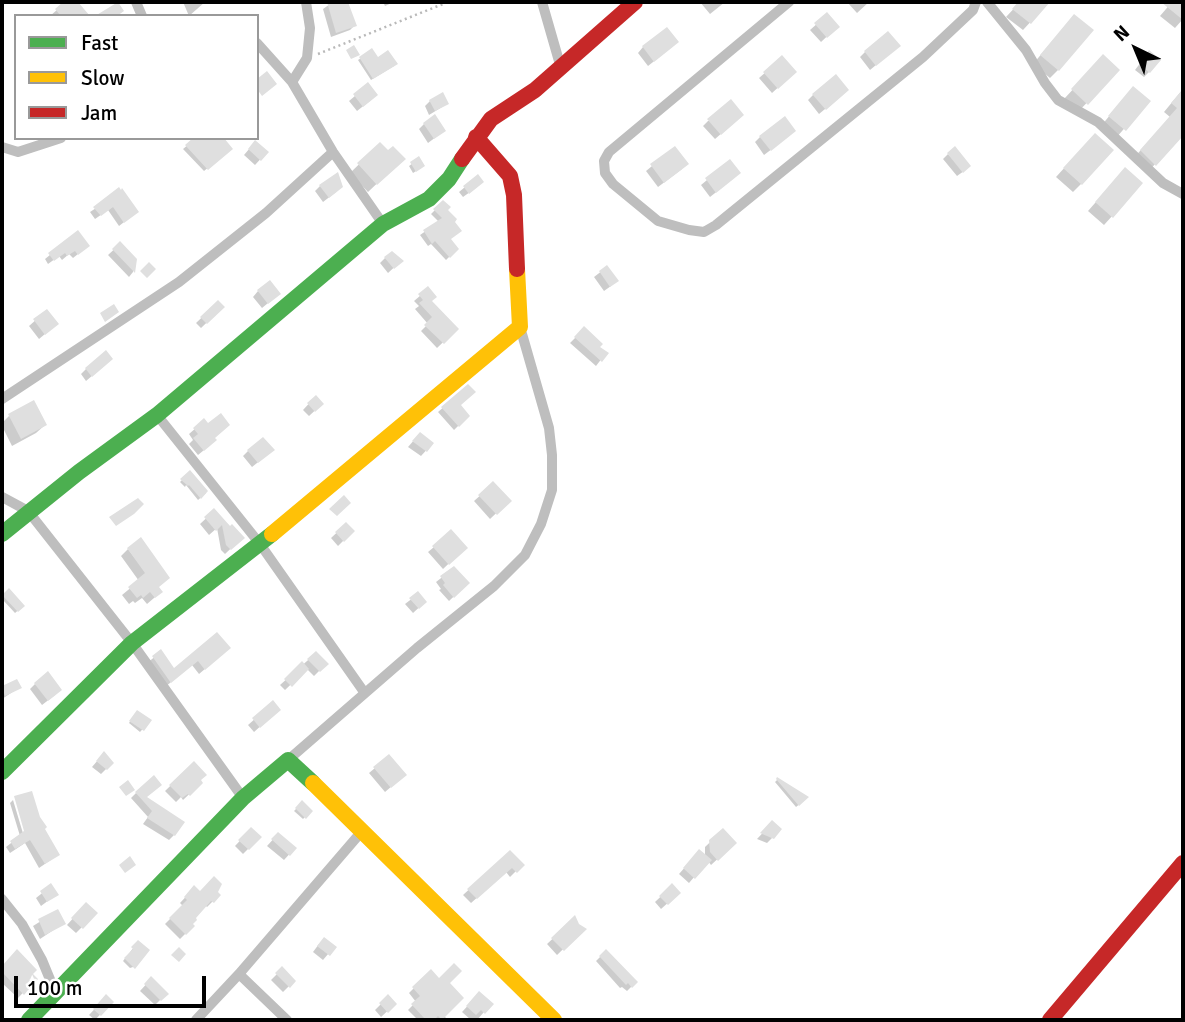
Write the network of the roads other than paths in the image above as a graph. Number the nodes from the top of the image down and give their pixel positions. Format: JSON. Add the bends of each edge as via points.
{"nodes":[{"id":1,"x":306,"y":2,"type":"edge"},
{"id":2,"x":542,"y":2,"type":"edge"},
{"id":3,"x":635,"y":2,"type":"edge"},
{"id":4,"x":789,"y":2,"type":"edge"},
{"id":5,"x":976,"y":2,"type":"edge"},
{"id":6,"x":988,"y":2,"type":"edge"},
{"id":7,"x":259,"y":45,"type":"edge"},
{"id":8,"x":561,"y":68,"type":"junction"},
{"id":9,"x":292,"y":82,"type":"junction"},
{"id":10,"x":476,"y":137,"type":"junction"},
{"id":11,"x":55,"y":140,"type":"edge"},
{"id":12,"x":2,"y":148,"type":"edge"},
{"id":13,"x":333,"y":152,"type":"junction"},
{"id":14,"x":1183,"y":194,"type":"edge"},
{"id":15,"x":383,"y":224,"type":"junction"},
{"id":16,"x":520,"y":327,"type":"junction"},
{"id":17,"x":2,"y":399,"type":"edge"},
{"id":18,"x":157,"y":415,"type":"junction"},
{"id":19,"x":2,"y":497,"type":"edge"},
{"id":20,"x":28,"y":511,"type":"junction"},
{"id":21,"x":2,"y":534,"type":"edge"},
{"id":22,"x":260,"y":544,"type":"junction"},
{"id":23,"x":132,"y":643,"type":"junction"},
{"id":24,"x":364,"y":692,"type":"junction"},
{"id":25,"x":288,"y":760,"type":"junction"},
{"id":26,"x":2,"y":772,"type":"edge"},
{"id":27,"x":243,"y":799,"type":"junction"},
{"id":28,"x":363,"y":830,"type":"junction"},
{"id":29,"x":1183,"y":863,"type":"edge"},
{"id":30,"x":2,"y":899,"type":"edge"},
{"id":31,"x":239,"y":974,"type":"junction"},
{"id":32,"x":56,"y":994,"type":"junction"},
{"id":33,"x":29,"y":1020,"type":"edge"},
{"id":34,"x":196,"y":1020,"type":"edge"},
{"id":35,"x":287,"y":1020,"type":"edge"},
{"id":36,"x":554,"y":1020,"type":"edge"},
{"id":37,"x":1050,"y":1020,"type":"edge"}],
"edges":[{"from":1,"to":9,"type":"street","via":[[310,28],[307,58]]},
{"from":2,"to":8,"type":"street"},
{"from":3,"to":8,"type":"street"},
{"from":4,"to":5,"type":"street","via":[[609,152],[604,161],[613,184],[658,221],[704,232],[716,225],[923,57]]},
{"from":6,"to":14,"type":"street","via":[[1058,100],[1098,122],[1163,183]]},
{"from":7,"to":9,"type":"street"},
{"from":8,"to":10,"type":"street","via":[[491,119]]},
{"from":9,"to":13,"type":"street"},
{"from":10,"to":15,"type":"street","via":[[449,179],[429,198]]},
{"from":10,"to":16,"type":"street","via":[[509,176],[514,195]]},
{"from":11,"to":12,"type":"street","via":[[18,152]]},
{"from":13,"to":15,"type":"street"},
{"from":13,"to":17,"type":"street","via":[[179,282]]},
{"from":15,"to":18,"type":"street"},
{"from":16,"to":22,"type":"street"},
{"from":16,"to":24,"type":"street","via":[[549,428],[552,455],[552,490],[541,524],[525,555],[494,586]]},
{"from":18,"to":20,"type":"street"},
{"from":18,"to":22,"type":"street"},
{"from":19,"to":20,"type":"street"},
{"from":20,"to":21,"type":"street"},
{"from":20,"to":23,"type":"street"},
{"from":22,"to":23,"type":"street"},
{"from":22,"to":24,"type":"street"},
{"from":23,"to":26,"type":"street"},
{"from":23,"to":27,"type":"street"},
{"from":24,"to":25,"type":"street"},
{"from":25,"to":27,"type":"street"},
{"from":25,"to":28,"type":"street"},
{"from":27,"to":32,"type":"street"},
{"from":28,"to":31,"type":"street"},
{"from":28,"to":36,"type":"street"},
{"from":29,"to":37,"type":"street"},
{"from":30,"to":32,"type":"street","via":[[22,924]]},
{"from":31,"to":34,"type":"street"},
{"from":31,"to":35,"type":"street"},
{"from":32,"to":33,"type":"street"}]}
